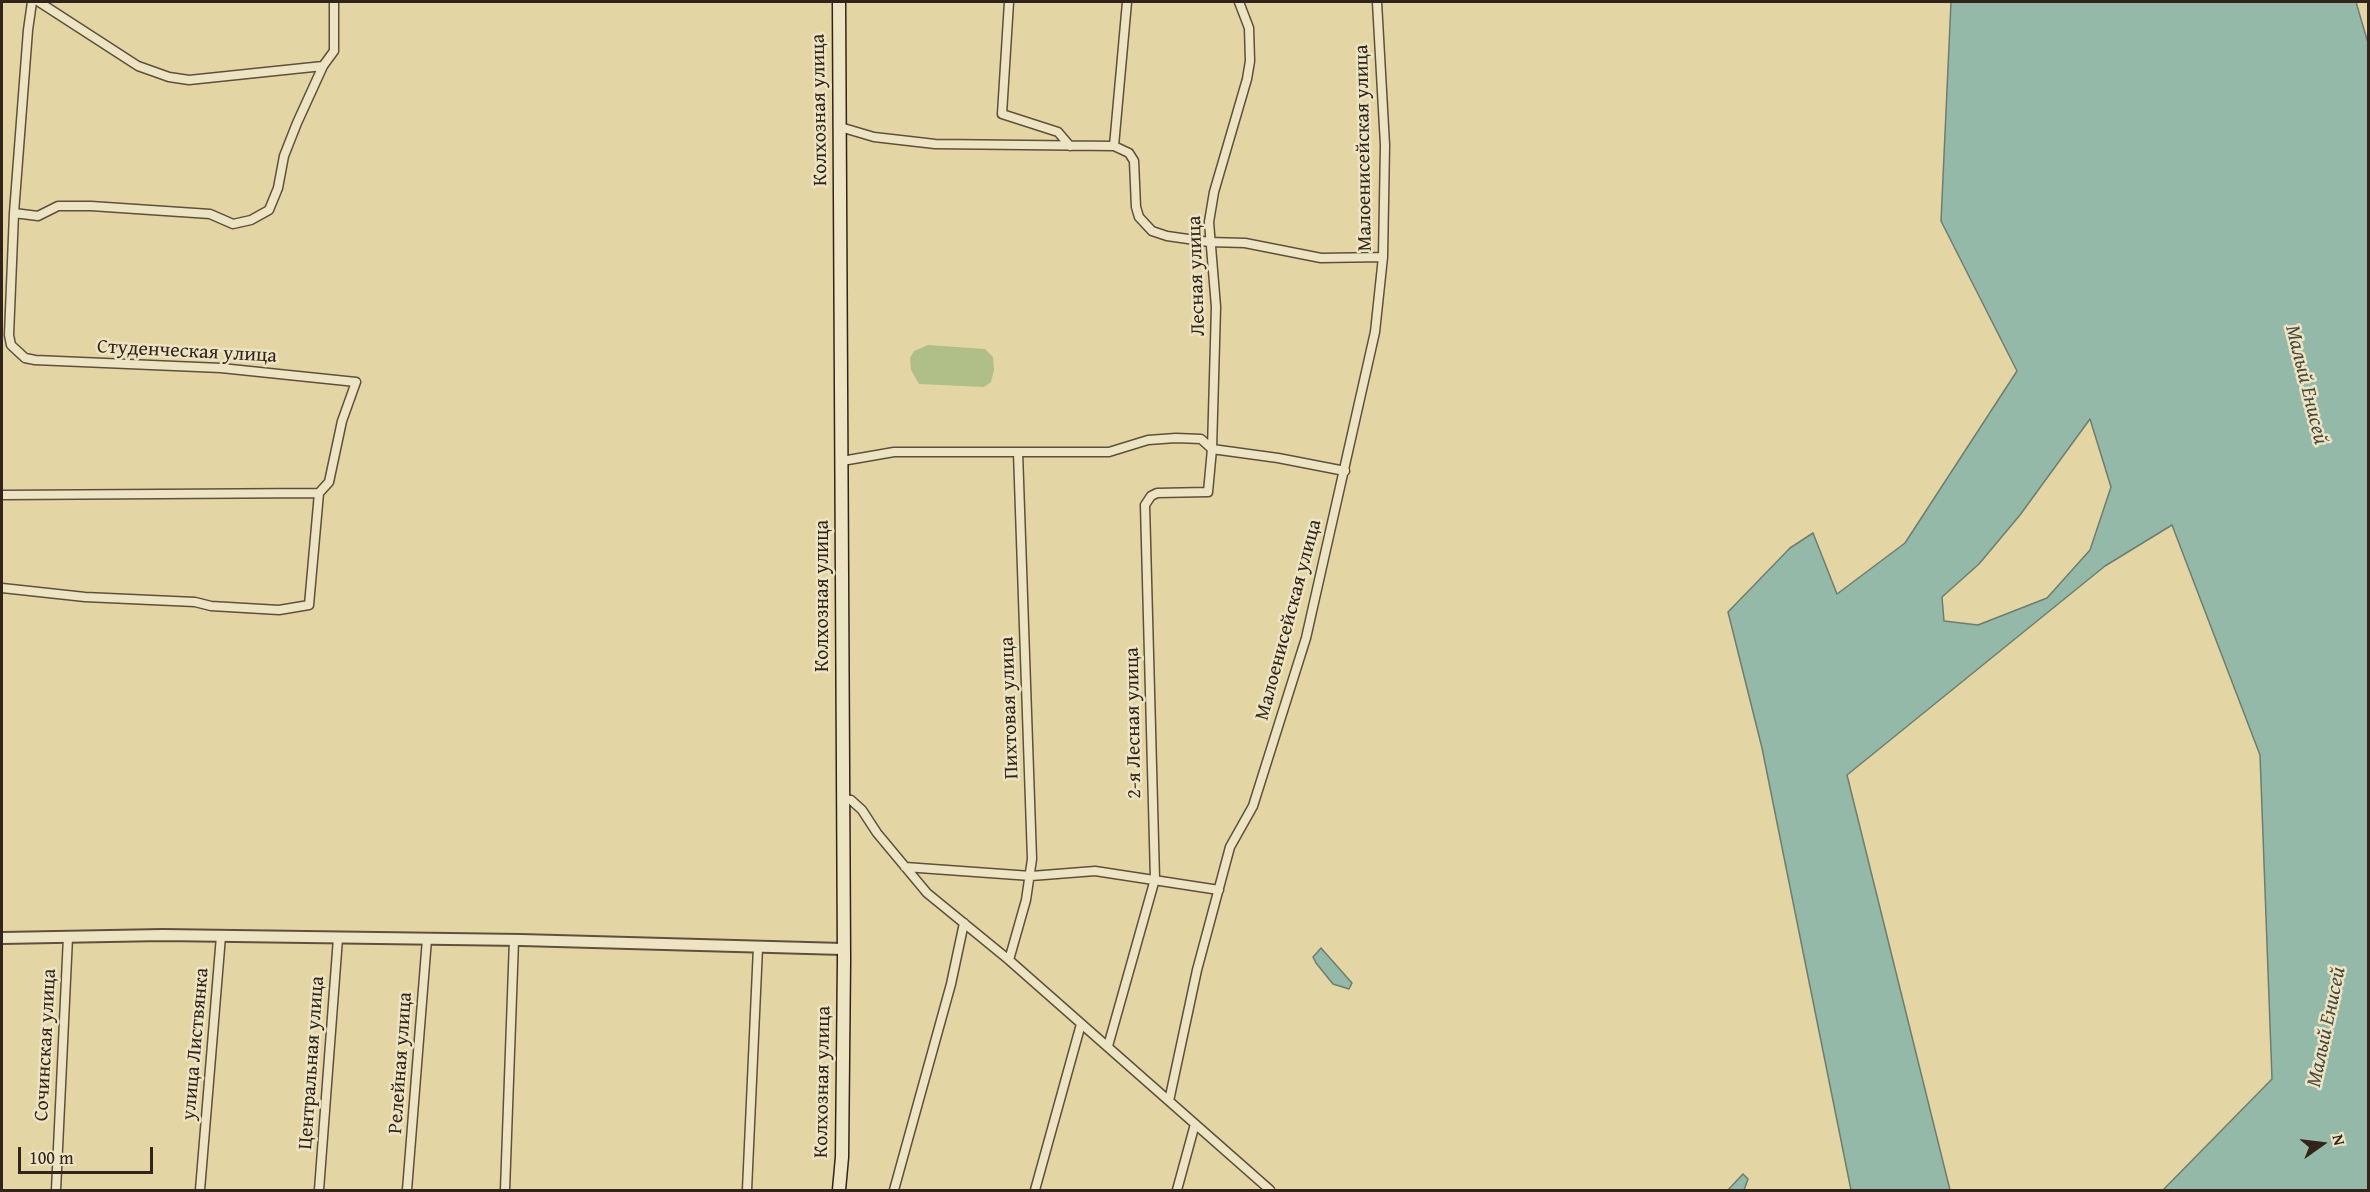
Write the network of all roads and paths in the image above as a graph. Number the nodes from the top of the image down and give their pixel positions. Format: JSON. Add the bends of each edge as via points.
{"nodes":[{"id":1,"x":32,"y":2,"type":"edge"},
{"id":2,"x":39,"y":2,"type":"edge"},
{"id":3,"x":334,"y":2,"type":"edge"},
{"id":4,"x":839,"y":2,"type":"edge"},
{"id":5,"x":1009,"y":2,"type":"edge"},
{"id":6,"x":1127,"y":2,"type":"edge"},
{"id":7,"x":1239,"y":2,"type":"edge"},
{"id":8,"x":1377,"y":2,"type":"edge"},
{"id":9,"x":323,"y":66,"type":"junction"},
{"id":10,"x":840,"y":127,"type":"junction"},
{"id":11,"x":1070,"y":146,"type":"junction"},
{"id":12,"x":1114,"y":146,"type":"junction"},
{"id":13,"x":14,"y":213,"type":"junction"},
{"id":14,"x":1209,"y":242,"type":"junction"},
{"id":15,"x":1383,"y":257,"type":"junction"},
{"id":16,"x":1212,"y":449,"type":"junction"},
{"id":17,"x":1018,"y":452,"type":"junction"},
{"id":18,"x":842,"y":461,"type":"junction"},
{"id":19,"x":1345,"y":471,"type":"junction"},
{"id":20,"x":319,"y":494,"type":"junction"},
{"id":21,"x":2,"y":495,"type":"edge"},
{"id":22,"x":2,"y":588,"type":"edge"},
{"id":23,"x":843,"y":799,"type":"junction"},
{"id":24,"x":905,"y":867,"type":"junction"},
{"id":25,"x":1031,"y":876,"type":"junction"},
{"id":26,"x":1155,"y":879,"type":"junction"},
{"id":27,"x":1219,"y":890,"type":"junction"},
{"id":28,"x":964,"y":923,"type":"junction"},
{"id":29,"x":221,"y":936,"type":"junction"},
{"id":30,"x":68,"y":937,"type":"junction"},
{"id":31,"x":2,"y":938,"type":"edge"},
{"id":32,"x":338,"y":938,"type":"junction"},
{"id":33,"x":427,"y":939,"type":"junction"},
{"id":34,"x":514,"y":940,"type":"junction"},
{"id":35,"x":758,"y":947,"type":"junction"},
{"id":36,"x":843,"y":949,"type":"junction"},
{"id":37,"x":1009,"y":960,"type":"junction"},
{"id":38,"x":1081,"y":1024,"type":"junction"},
{"id":39,"x":1108,"y":1046,"type":"junction"},
{"id":40,"x":1169,"y":1101,"type":"junction"},
{"id":41,"x":1195,"y":1124,"type":"junction"},
{"id":42,"x":56,"y":1191,"type":"edge"},
{"id":43,"x":200,"y":1191,"type":"edge"},
{"id":44,"x":319,"y":1191,"type":"edge"},
{"id":45,"x":407,"y":1191,"type":"edge"},
{"id":46,"x":505,"y":1191,"type":"edge"},
{"id":47,"x":747,"y":1191,"type":"edge"},
{"id":48,"x":839,"y":1191,"type":"edge"},
{"id":49,"x":894,"y":1191,"type":"edge"},
{"id":50,"x":1035,"y":1191,"type":"edge"},
{"id":51,"x":1177,"y":1191,"type":"edge"},
{"id":52,"x":1270,"y":1191,"type":"edge"}],
"edges":[{"from":1,"to":13,"type":"street"},
{"from":2,"to":9,"type":"street","via":[[138,66],[169,77],[189,80]]},
{"from":3,"to":9,"type":"street","via":[[334,51]]},
{"from":4,"to":10,"type":"main road","name":"Колхозная улица"},
{"from":5,"to":11,"type":"street","via":[[1002,114],[1058,132]]},
{"from":6,"to":12,"type":"street"},
{"from":7,"to":14,"type":"street","name":"Лесная улица","via":[[1249,28],[1250,61],[1214,192]]},
{"from":8,"to":15,"type":"street","name":"Малоенисейская улица","via":[[1385,145]]},
{"from":9,"to":13,"type":"street","via":[[284,156],[269,210],[252,219],[233,224],[210,214],[91,206],[58,206],[38,216]]},
{"from":10,"to":11,"type":"street","via":[[874,137],[935,144]]},
{"from":10,"to":18,"type":"main road","name":"Колхозная улица"},
{"from":11,"to":12,"type":"street"},
{"from":12,"to":14,"type":"street","via":[[1130,153],[1134,161],[1136,207],[1145,224],[1167,236]]},
{"from":13,"to":20,"type":"street","name":"Студенческая улица","via":[[9,335],[11,345],[25,358],[221,368],[356,382],[342,421],[329,483]]},
{"from":14,"to":15,"type":"street","via":[[1245,243],[1321,258]]},
{"from":14,"to":16,"type":"street","name":"Лесная улица","via":[[1216,307]]},
{"from":15,"to":19,"type":"street","name":"Малоенисейская улица","via":[[1375,332]]},
{"from":16,"to":17,"type":"street","via":[[1201,439],[1176,438],[1148,440],[1109,452]]},
{"from":16,"to":19,"type":"street"},
{"from":16,"to":26,"type":"street","name":"2-я Лесная улица","via":[[1208,492],[1157,493],[1145,506]]},
{"from":17,"to":18,"type":"street","via":[[894,452]]},
{"from":17,"to":25,"type":"street","name":"Пихтовая улица"},
{"from":18,"to":23,"type":"main road","name":"Колхозная улица"},
{"from":19,"to":27,"type":"street","name":"Малоенисейская улица","via":[[1305,638],[1253,806],[1230,847]]},
{"from":20,"to":21,"type":"street"},
{"from":20,"to":22,"type":"street","via":[[309,605],[279,610]]},
{"from":23,"to":24,"type":"street","via":[[851,800],[862,810]]},
{"from":23,"to":36,"type":"main road","name":"Колхозная улица"},
{"from":24,"to":25,"type":"street"},
{"from":24,"to":28,"type":"street","via":[[927,893]]},
{"from":25,"to":26,"type":"street","via":[[1095,871]]},
{"from":25,"to":37,"type":"street","name":"Пихтовая улица"},
{"from":26,"to":27,"type":"street"},
{"from":26,"to":39,"type":"street","name":"2-я Лесная улица"},
{"from":27,"to":40,"type":"street","name":"Малоенисейская улица"},
{"from":28,"to":37,"type":"street"},
{"from":28,"to":49,"type":"street"},
{"from":29,"to":30,"type":"street"},
{"from":29,"to":32,"type":"street"},
{"from":29,"to":43,"type":"street","name":"улица Листвянка"},
{"from":30,"to":31,"type":"street"},
{"from":30,"to":42,"type":"street","name":"Сочинская улица"},
{"from":32,"to":33,"type":"street"},
{"from":32,"to":44,"type":"street","name":"Центральная улица"},
{"from":33,"to":34,"type":"street"},
{"from":33,"to":45,"type":"street","name":"Релейная улица"},
{"from":34,"to":35,"type":"street"},
{"from":34,"to":46,"type":"street"},
{"from":35,"to":36,"type":"street"},
{"from":35,"to":47,"type":"street"},
{"from":36,"to":48,"type":"main road","name":"Колхозная улица"},
{"from":37,"to":38,"type":"street"},
{"from":38,"to":39,"type":"street"},
{"from":38,"to":50,"type":"street"},
{"from":39,"to":40,"type":"street"},
{"from":40,"to":41,"type":"street"},
{"from":41,"to":51,"type":"street"},
{"from":41,"to":52,"type":"street"}]}
